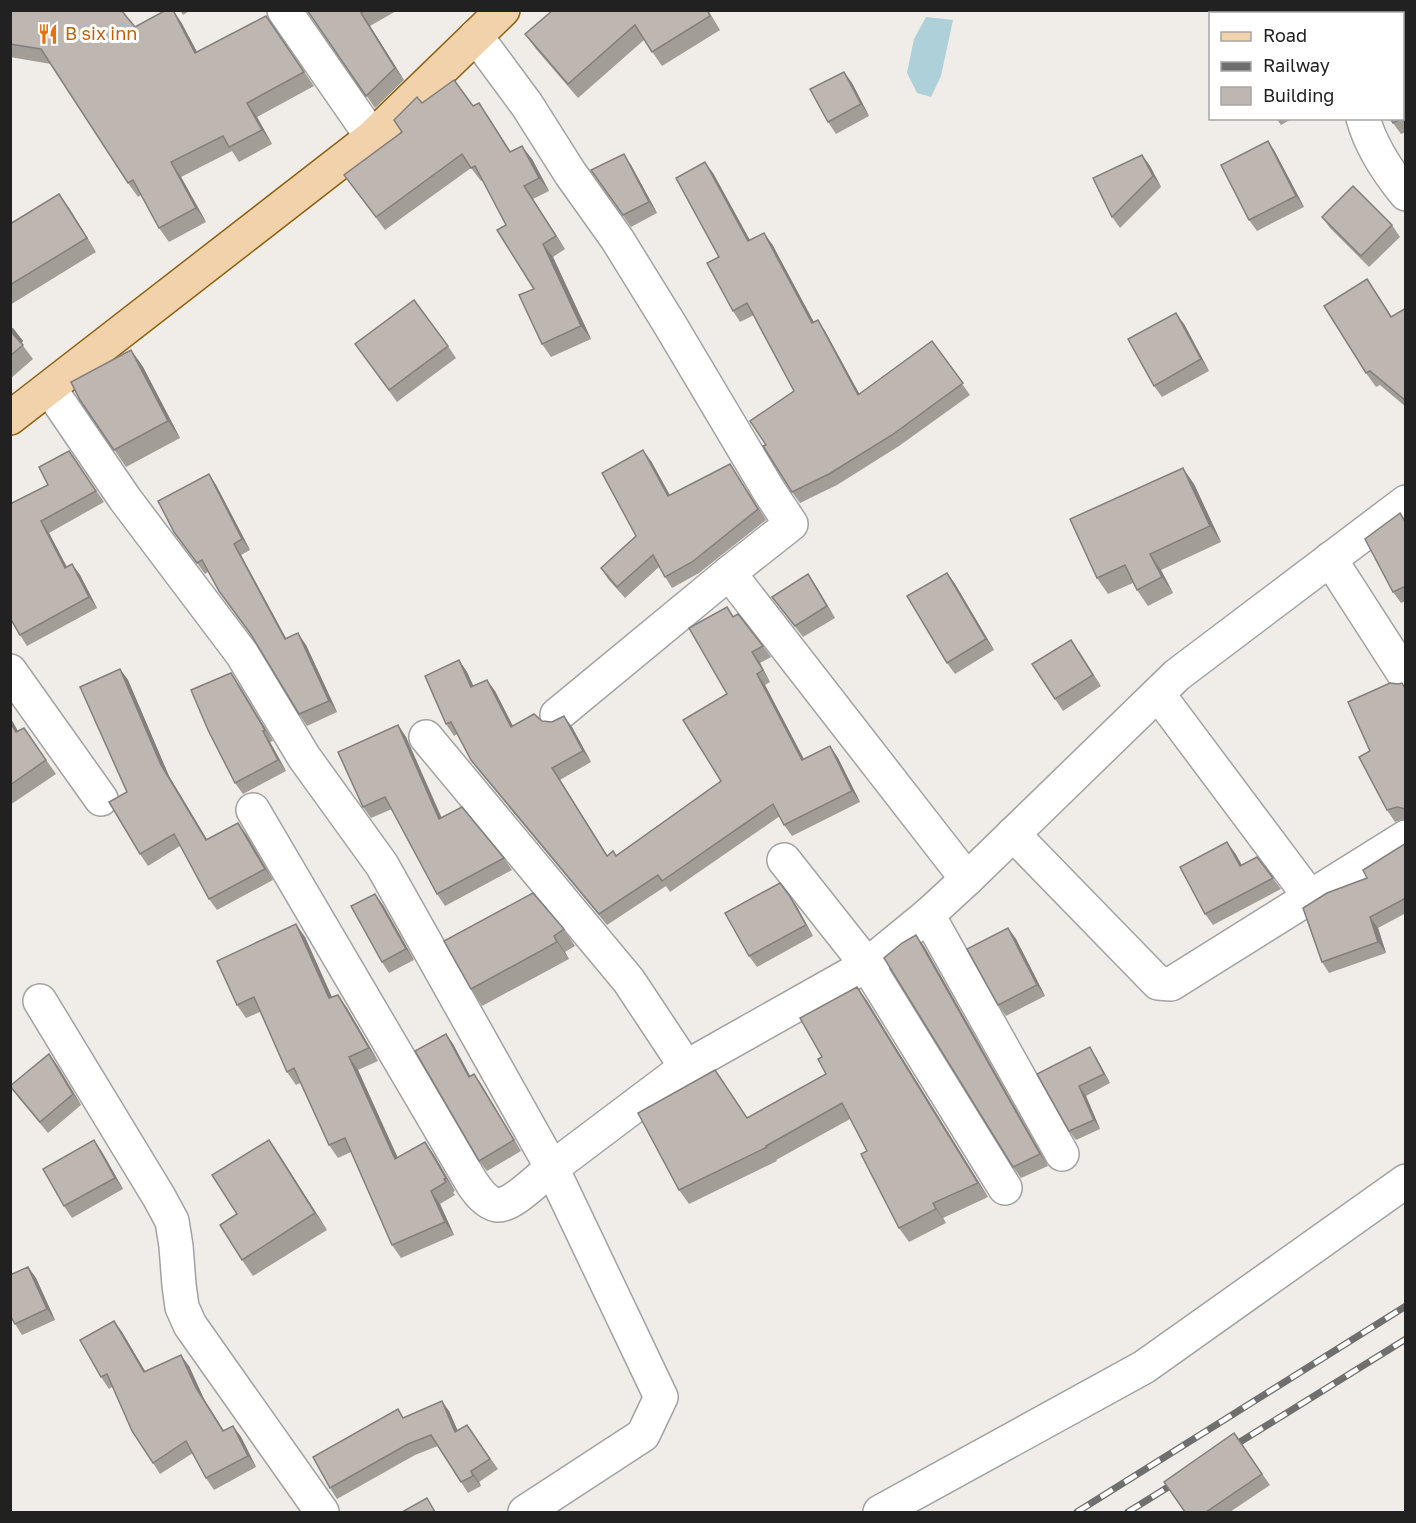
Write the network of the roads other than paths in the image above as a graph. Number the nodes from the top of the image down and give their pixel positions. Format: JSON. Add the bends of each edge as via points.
{"nodes":[{"id":1,"x":284,"y":10,"type":"edge"},
{"id":2,"x":503,"y":10,"type":"edge"},
{"id":3,"x":476,"y":36,"type":"junction"},
{"id":4,"x":1364,"y":120,"type":"edge"},
{"id":5,"x":372,"y":137,"type":"junction"},
{"id":6,"x":1406,"y":194,"type":"edge"},
{"id":7,"x":50,"y":389,"type":"junction"},
{"id":8,"x":10,"y":418,"type":"edge"},
{"id":9,"x":1406,"y":502,"type":"edge"},
{"id":10,"x":1330,"y":559,"type":"junction"},
{"id":11,"x":729,"y":573,"type":"junction"},
{"id":12,"x":10,"y":671,"type":"edge"},
{"id":13,"x":1406,"y":677,"type":"edge"},
{"id":14,"x":1158,"y":694,"type":"junction"},
{"id":15,"x":556,"y":715,"type":"dead end"},
{"id":16,"x":426,"y":737,"type":"dead end"},
{"id":17,"x":101,"y":799,"type":"dead end"},
{"id":18,"x":253,"y":810,"type":"dead end"},
{"id":19,"x":1013,"y":834,"type":"junction"},
{"id":20,"x":1406,"y":837,"type":"edge"},
{"id":21,"x":784,"y":860,"type":"dead end"},
{"id":22,"x":967,"y":879,"type":"junction"},
{"id":23,"x":1310,"y":897,"type":"junction"},
{"id":24,"x":928,"y":915,"type":"junction"},
{"id":25,"x":867,"y":965,"type":"junction"},
{"id":26,"x":40,"y":1001,"type":"dead end"},
{"id":27,"x":686,"y":1067,"type":"junction"},
{"id":28,"x":1062,"y":1154,"type":"dead end"},
{"id":29,"x":552,"y":1168,"type":"junction"},
{"id":30,"x":1406,"y":1181,"type":"edge"},
{"id":31,"x":1005,"y":1188,"type":"dead end"},
{"id":32,"x":322,"y":1512,"type":"edge"},
{"id":33,"x":525,"y":1512,"type":"edge"},
{"id":34,"x":880,"y":1512,"type":"edge"}],
"edges":[{"from":1,"to":5,"type":"street"},
{"from":2,"to":3,"type":"main road"},
{"from":3,"to":5,"type":"main road"},
{"from":3,"to":11,"type":"street","via":[[617,239],[791,524]]},
{"from":4,"to":6,"type":"street","via":[[1383,164]]},
{"from":5,"to":7,"type":"main road"},
{"from":7,"to":8,"type":"main road"},
{"from":7,"to":29,"type":"street","via":[[125,499],[242,654],[304,757],[382,865]]},
{"from":9,"to":10,"type":"street"},
{"from":10,"to":13,"type":"street"},
{"from":10,"to":14,"type":"street","via":[[1177,675]]},
{"from":11,"to":15,"type":"street"},
{"from":11,"to":22,"type":"street"},
{"from":12,"to":17,"type":"street"},
{"from":14,"to":19,"type":"street"},
{"from":14,"to":23,"type":"street"},
{"from":16,"to":27,"type":"street","via":[[629,981]]},
{"from":18,"to":29,"type":"street","via":[[481,1195],[498,1205],[510,1203]]},
{"from":19,"to":22,"type":"street"},
{"from":19,"to":23,"type":"street","via":[[1158,983],[1171,984]]},
{"from":20,"to":23,"type":"street"},
{"from":21,"to":25,"type":"street"},
{"from":22,"to":24,"type":"street"},
{"from":24,"to":25,"type":"street"},
{"from":24,"to":28,"type":"street"},
{"from":25,"to":27,"type":"street"},
{"from":25,"to":31,"type":"street"},
{"from":26,"to":32,"type":"street","via":[[172,1221],[182,1307],[190,1325]]},
{"from":27,"to":29,"type":"street"},
{"from":29,"to":33,"type":"street","via":[[661,1397],[643,1435]]},
{"from":30,"to":34,"type":"street","via":[[1144,1367]]}]}
